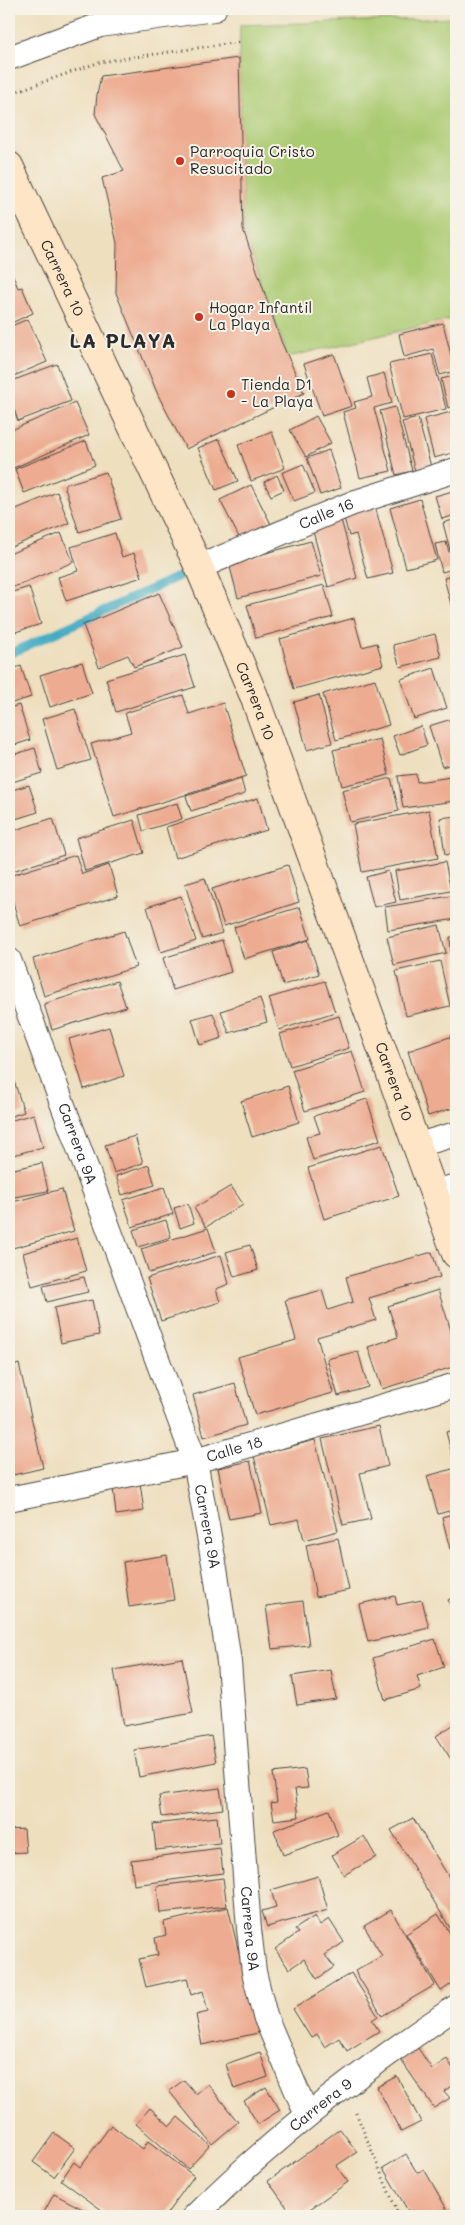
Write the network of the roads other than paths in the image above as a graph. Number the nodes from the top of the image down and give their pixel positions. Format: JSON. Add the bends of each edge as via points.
{"nodes":[{"id":1,"x":214,"y":9,"type":"edge"},
{"id":2,"x":97,"y":17,"type":"edge"},
{"id":3,"x":9,"y":58,"type":"edge"},
{"id":4,"x":9,"y":166,"type":"edge"},
{"id":5,"x":456,"y":470,"type":"edge"},
{"id":6,"x":199,"y":567,"type":"junction"},
{"id":7,"x":9,"y":960,"type":"edge"},
{"id":8,"x":456,"y":1134,"type":"edge"},
{"id":9,"x":418,"y":1145,"type":"junction"},
{"id":10,"x":446,"y":1189,"type":"edge"},
{"id":11,"x":456,"y":1254,"type":"edge"},
{"id":12,"x":456,"y":1385,"type":"edge"},
{"id":13,"x":195,"y":1461,"type":"junction"},
{"id":14,"x":9,"y":1498,"type":"edge"},
{"id":15,"x":456,"y":2007,"type":"edge"},
{"id":16,"x":306,"y":2115,"type":"junction"},
{"id":17,"x":195,"y":2216,"type":"edge"}],
"edges":[{"from":1,"to":2,"type":"street"},
{"from":2,"to":3,"type":"street"},
{"from":4,"to":6,"type":"street","name":"Carrera 10"},
{"from":5,"to":6,"type":"street","name":"Calle 16","via":[[353,503]]},
{"from":6,"to":9,"type":"street","name":"Carrera 10","via":[[254,696]]},
{"from":7,"to":13,"type":"street","name":"Carrera 9A"},
{"from":8,"to":9,"type":"street"},
{"from":9,"to":10,"type":"street","name":"Carrera 10"},
{"from":10,"to":11,"type":"street","name":"Carrera 10"},
{"from":12,"to":13,"type":"street","name":"Calle 18"},
{"from":13,"to":14,"type":"street","name":"Calle 18"},
{"from":13,"to":16,"type":"street","name":"Carrera 9A","via":[[229,1662],[254,1972],[265,2016]]},
{"from":15,"to":16,"type":"street","name":"Carrera 9"},
{"from":16,"to":17,"type":"street","name":"Carrera 9"}]}
